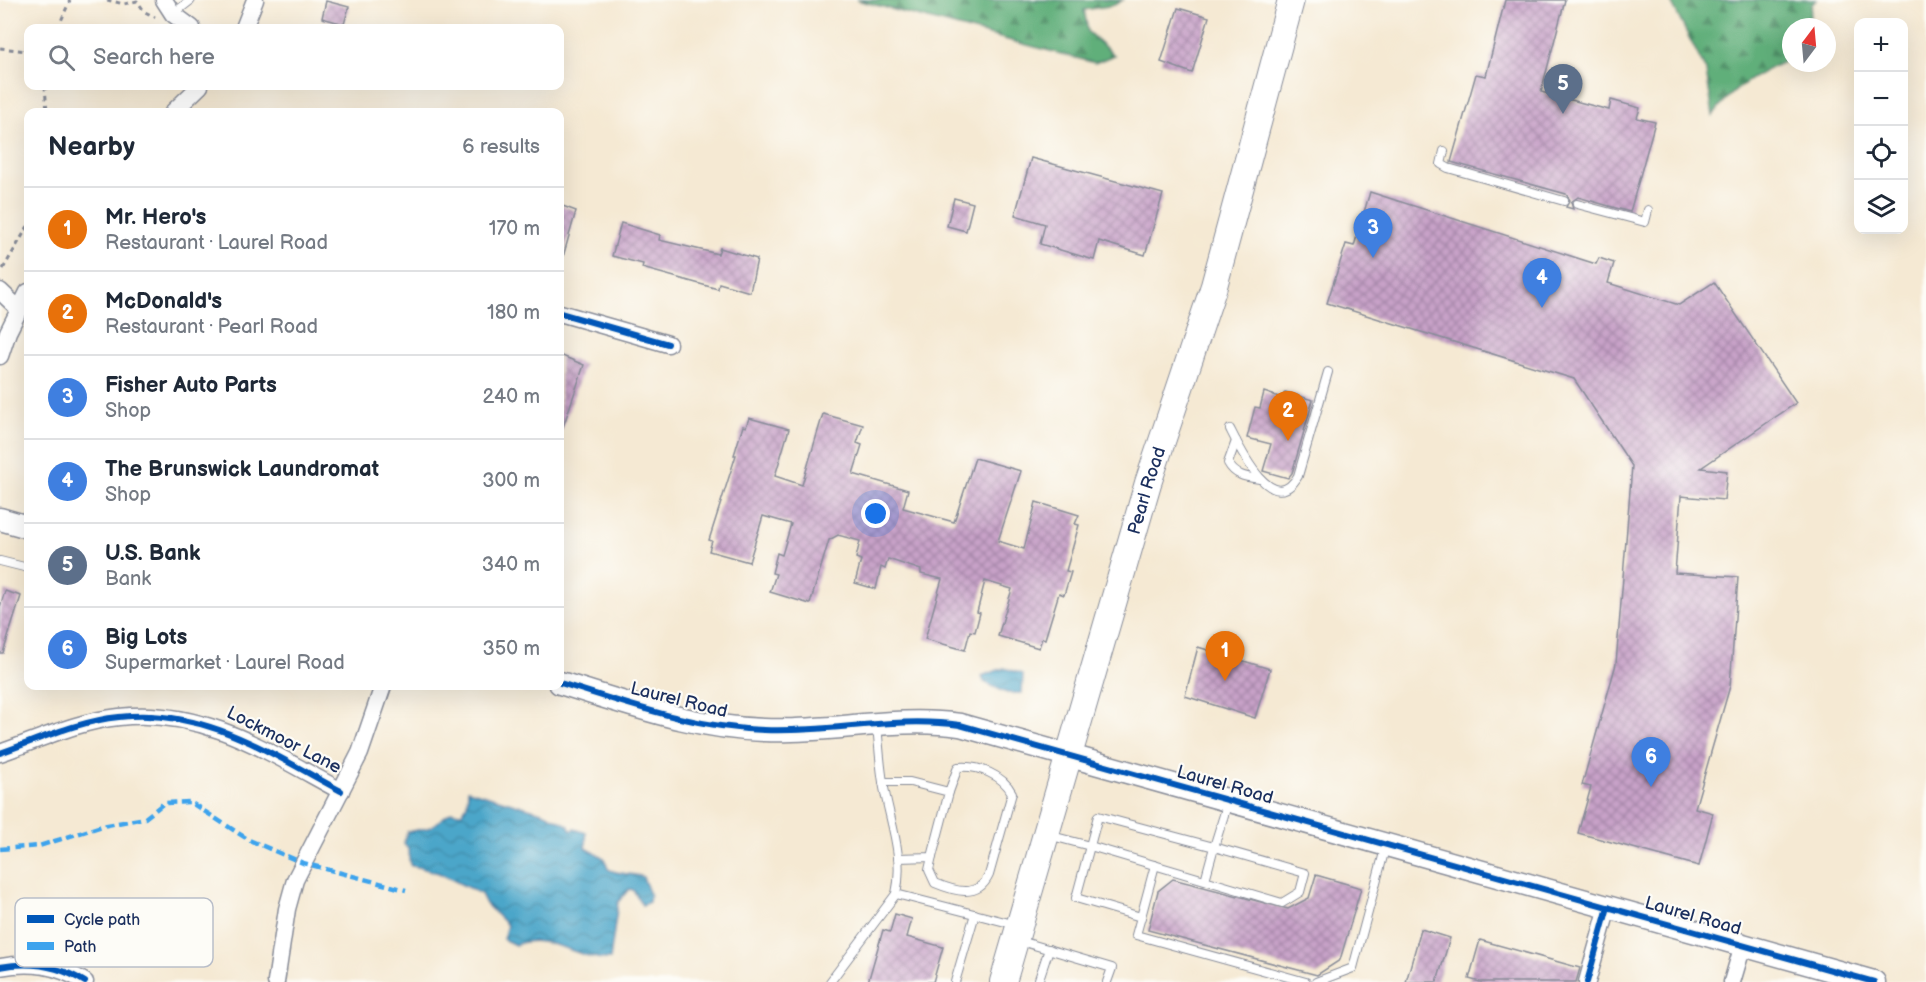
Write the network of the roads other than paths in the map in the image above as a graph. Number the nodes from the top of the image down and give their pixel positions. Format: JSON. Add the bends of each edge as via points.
{"nodes":[{"id":1,"x":191,"y":0,"type":"edge"},
{"id":2,"x":255,"y":0,"type":"edge"},
{"id":3,"x":1291,"y":0,"type":"edge"},
{"id":4,"x":165,"y":10,"type":"edge"},
{"id":5,"x":186,"y":24,"type":"edge"},
{"id":6,"x":246,"y":24,"type":"edge"},
{"id":7,"x":196,"y":90,"type":"edge"},
{"id":8,"x":177,"y":108,"type":"edge"},
{"id":9,"x":1444,"y":151,"type":"dead end"},
{"id":10,"x":1564,"y":201,"type":"dead end"},
{"id":11,"x":1577,"y":204,"type":"dead end"},
{"id":12,"x":1648,"y":210,"type":"dead end"},
{"id":13,"x":0,"y":291,"type":"edge"},
{"id":14,"x":24,"y":301,"type":"edge"},
{"id":15,"x":20,"y":310,"type":"junction"},
{"id":16,"x":564,"y":314,"type":"edge"},
{"id":17,"x":668,"y":345,"type":"dead end"},
{"id":18,"x":0,"y":356,"type":"edge"},
{"id":19,"x":1328,"y":372,"type":"dead end"},
{"id":20,"x":1230,"y":429,"type":"dead end"},
{"id":21,"x":1236,"y":441,"type":"junction"},
{"id":22,"x":1260,"y":479,"type":"junction"},
{"id":23,"x":0,"y":519,"type":"edge"},
{"id":24,"x":24,"y":526,"type":"edge"},
{"id":25,"x":0,"y":561,"type":"edge"},
{"id":26,"x":24,"y":567,"type":"edge"},
{"id":27,"x":564,"y":684,"type":"edge"},
{"id":28,"x":382,"y":690,"type":"edge"},
{"id":29,"x":877,"y":722,"type":"junction"},
{"id":30,"x":0,"y":753,"type":"edge"},
{"id":31,"x":1070,"y":756,"type":"junction"},
{"id":32,"x":883,"y":782,"type":"junction"},
{"id":33,"x":341,"y":791,"type":"junction"},
{"id":34,"x":949,"y":792,"type":"junction"},
{"id":35,"x":1227,"y":802,"type":"junction"},
{"id":36,"x":1048,"y":835,"type":"junction"},
{"id":37,"x":1386,"y":845,"type":"junction"},
{"id":38,"x":1089,"y":846,"type":"junction"},
{"id":39,"x":1214,"y":847,"type":"junction"},
{"id":40,"x":932,"y":857,"type":"junction"},
{"id":41,"x":898,"y":858,"type":"junction"},
{"id":42,"x":1155,"y":866,"type":"junction"},
{"id":43,"x":1205,"y":880,"type":"junction"},
{"id":44,"x":896,"y":894,"type":"junction"},
{"id":45,"x":1608,"y":908,"type":"junction"},
{"id":46,"x":975,"y":914,"type":"junction"},
{"id":47,"x":1140,"y":917,"type":"junction"},
{"id":48,"x":1018,"y":933,"type":"junction"},
{"id":49,"x":1743,"y":945,"type":"junction"},
{"id":50,"x":1049,"y":949,"type":"junction"},
{"id":51,"x":15,"y":966,"type":"edge"},
{"id":52,"x":0,"y":967,"type":"edge"},
{"id":53,"x":52,"y":967,"type":"edge"},
{"id":54,"x":85,"y":982,"type":"edge"},
{"id":55,"x":276,"y":982,"type":"edge"},
{"id":56,"x":830,"y":982,"type":"edge"},
{"id":57,"x":955,"y":982,"type":"edge"},
{"id":58,"x":1003,"y":982,"type":"edge"},
{"id":59,"x":1038,"y":982,"type":"edge"},
{"id":60,"x":1107,"y":982,"type":"edge"},
{"id":61,"x":1306,"y":982,"type":"edge"},
{"id":62,"x":1316,"y":982,"type":"edge"},
{"id":63,"x":1587,"y":982,"type":"edge"},
{"id":64,"x":1732,"y":982,"type":"edge"},
{"id":65,"x":1874,"y":982,"type":"edge"}],
"edges":[{"from":1,"to":4,"type":"lane"},
{"from":2,"to":6,"type":"street"},
{"from":3,"to":31,"type":"main road","name":"Pearl Road","via":[[1215,286],[1148,483]]},
{"from":4,"to":5,"type":"street"},
{"from":7,"to":8,"type":"street"},
{"from":9,"to":10,"type":"lane","via":[[1441,164],[1448,168]]},
{"from":11,"to":12,"type":"lane","via":[[1645,222]]},
{"from":13,"to":15,"type":"street"},
{"from":14,"to":15,"type":"street"},
{"from":15,"to":18,"type":"street"},
{"from":16,"to":17,"type":"street"},
{"from":19,"to":22,"type":"lane","via":[[1293,485],[1278,488]]},
{"from":20,"to":21,"type":"lane"},
{"from":21,"to":22,"type":"lane"},
{"from":21,"to":22,"type":"lane","via":[[1228,463],[1232,470],[1241,477]]},
{"from":23,"to":24,"type":"street"},
{"from":25,"to":26,"type":"lane"},
{"from":27,"to":29,"type":"street","name":"Laurel Road","via":[[732,729]]},
{"from":28,"to":33,"type":"street","via":[[360,753]]},
{"from":29,"to":31,"type":"street","name":"Laurel Road","via":[[960,725]]},
{"from":29,"to":32,"type":"lane"},
{"from":30,"to":33,"type":"street","name":"Lockmoor Lane","via":[[98,721],[147,715],[177,717],[231,732]]},
{"from":31,"to":35,"type":"street","name":"Laurel Road"},
{"from":31,"to":36,"type":"main road","name":"Pearl Road"},
{"from":32,"to":34,"type":"lane","via":[[910,782]]},
{"from":32,"to":41,"type":"lane"},
{"from":33,"to":55,"type":"street","via":[[296,880],[287,909]]},
{"from":34,"to":40,"type":"lane"},
{"from":34,"to":40,"type":"lane","via":[[954,772],[964,766],[998,776],[1012,793],[989,875],[981,886],[973,891],[958,891],[935,883],[929,870]]},
{"from":35,"to":37,"type":"street","name":"Laurel Road"},
{"from":35,"to":39,"type":"lane"},
{"from":36,"to":38,"type":"lane"},
{"from":36,"to":48,"type":"main road","name":"Pearl Road"},
{"from":37,"to":45,"type":"street","name":"Laurel Road"},
{"from":37,"to":62,"type":"lane","via":[[1353,968]]},
{"from":38,"to":39,"type":"lane","via":[[1098,816]]},
{"from":38,"to":42,"type":"lane"},
{"from":38,"to":47,"type":"lane","via":[[1076,898]]},
{"from":39,"to":43,"type":"lane"},
{"from":39,"to":43,"type":"lane","via":[[1305,873],[1300,892],[1282,903]]},
{"from":40,"to":41,"type":"lane"},
{"from":41,"to":44,"type":"lane"},
{"from":42,"to":43,"type":"lane"},
{"from":42,"to":47,"type":"lane"},
{"from":44,"to":46,"type":"lane"},
{"from":44,"to":56,"type":"lane"},
{"from":45,"to":49,"type":"street","name":"Laurel Road"},
{"from":45,"to":63,"type":"street"},
{"from":46,"to":48,"type":"lane"},
{"from":46,"to":57,"type":"lane"},
{"from":47,"to":61,"type":"lane","via":[[1136,935]]},
{"from":48,"to":50,"type":"lane"},
{"from":48,"to":58,"type":"main road","name":"Pearl Road"},
{"from":49,"to":64,"type":"street"},
{"from":49,"to":65,"type":"street","name":"Laurel Road"},
{"from":50,"to":59,"type":"lane"},
{"from":50,"to":60,"type":"lane","via":[[1112,968]]},
{"from":51,"to":52,"type":"street"},
{"from":53,"to":54,"type":"street"}]}
